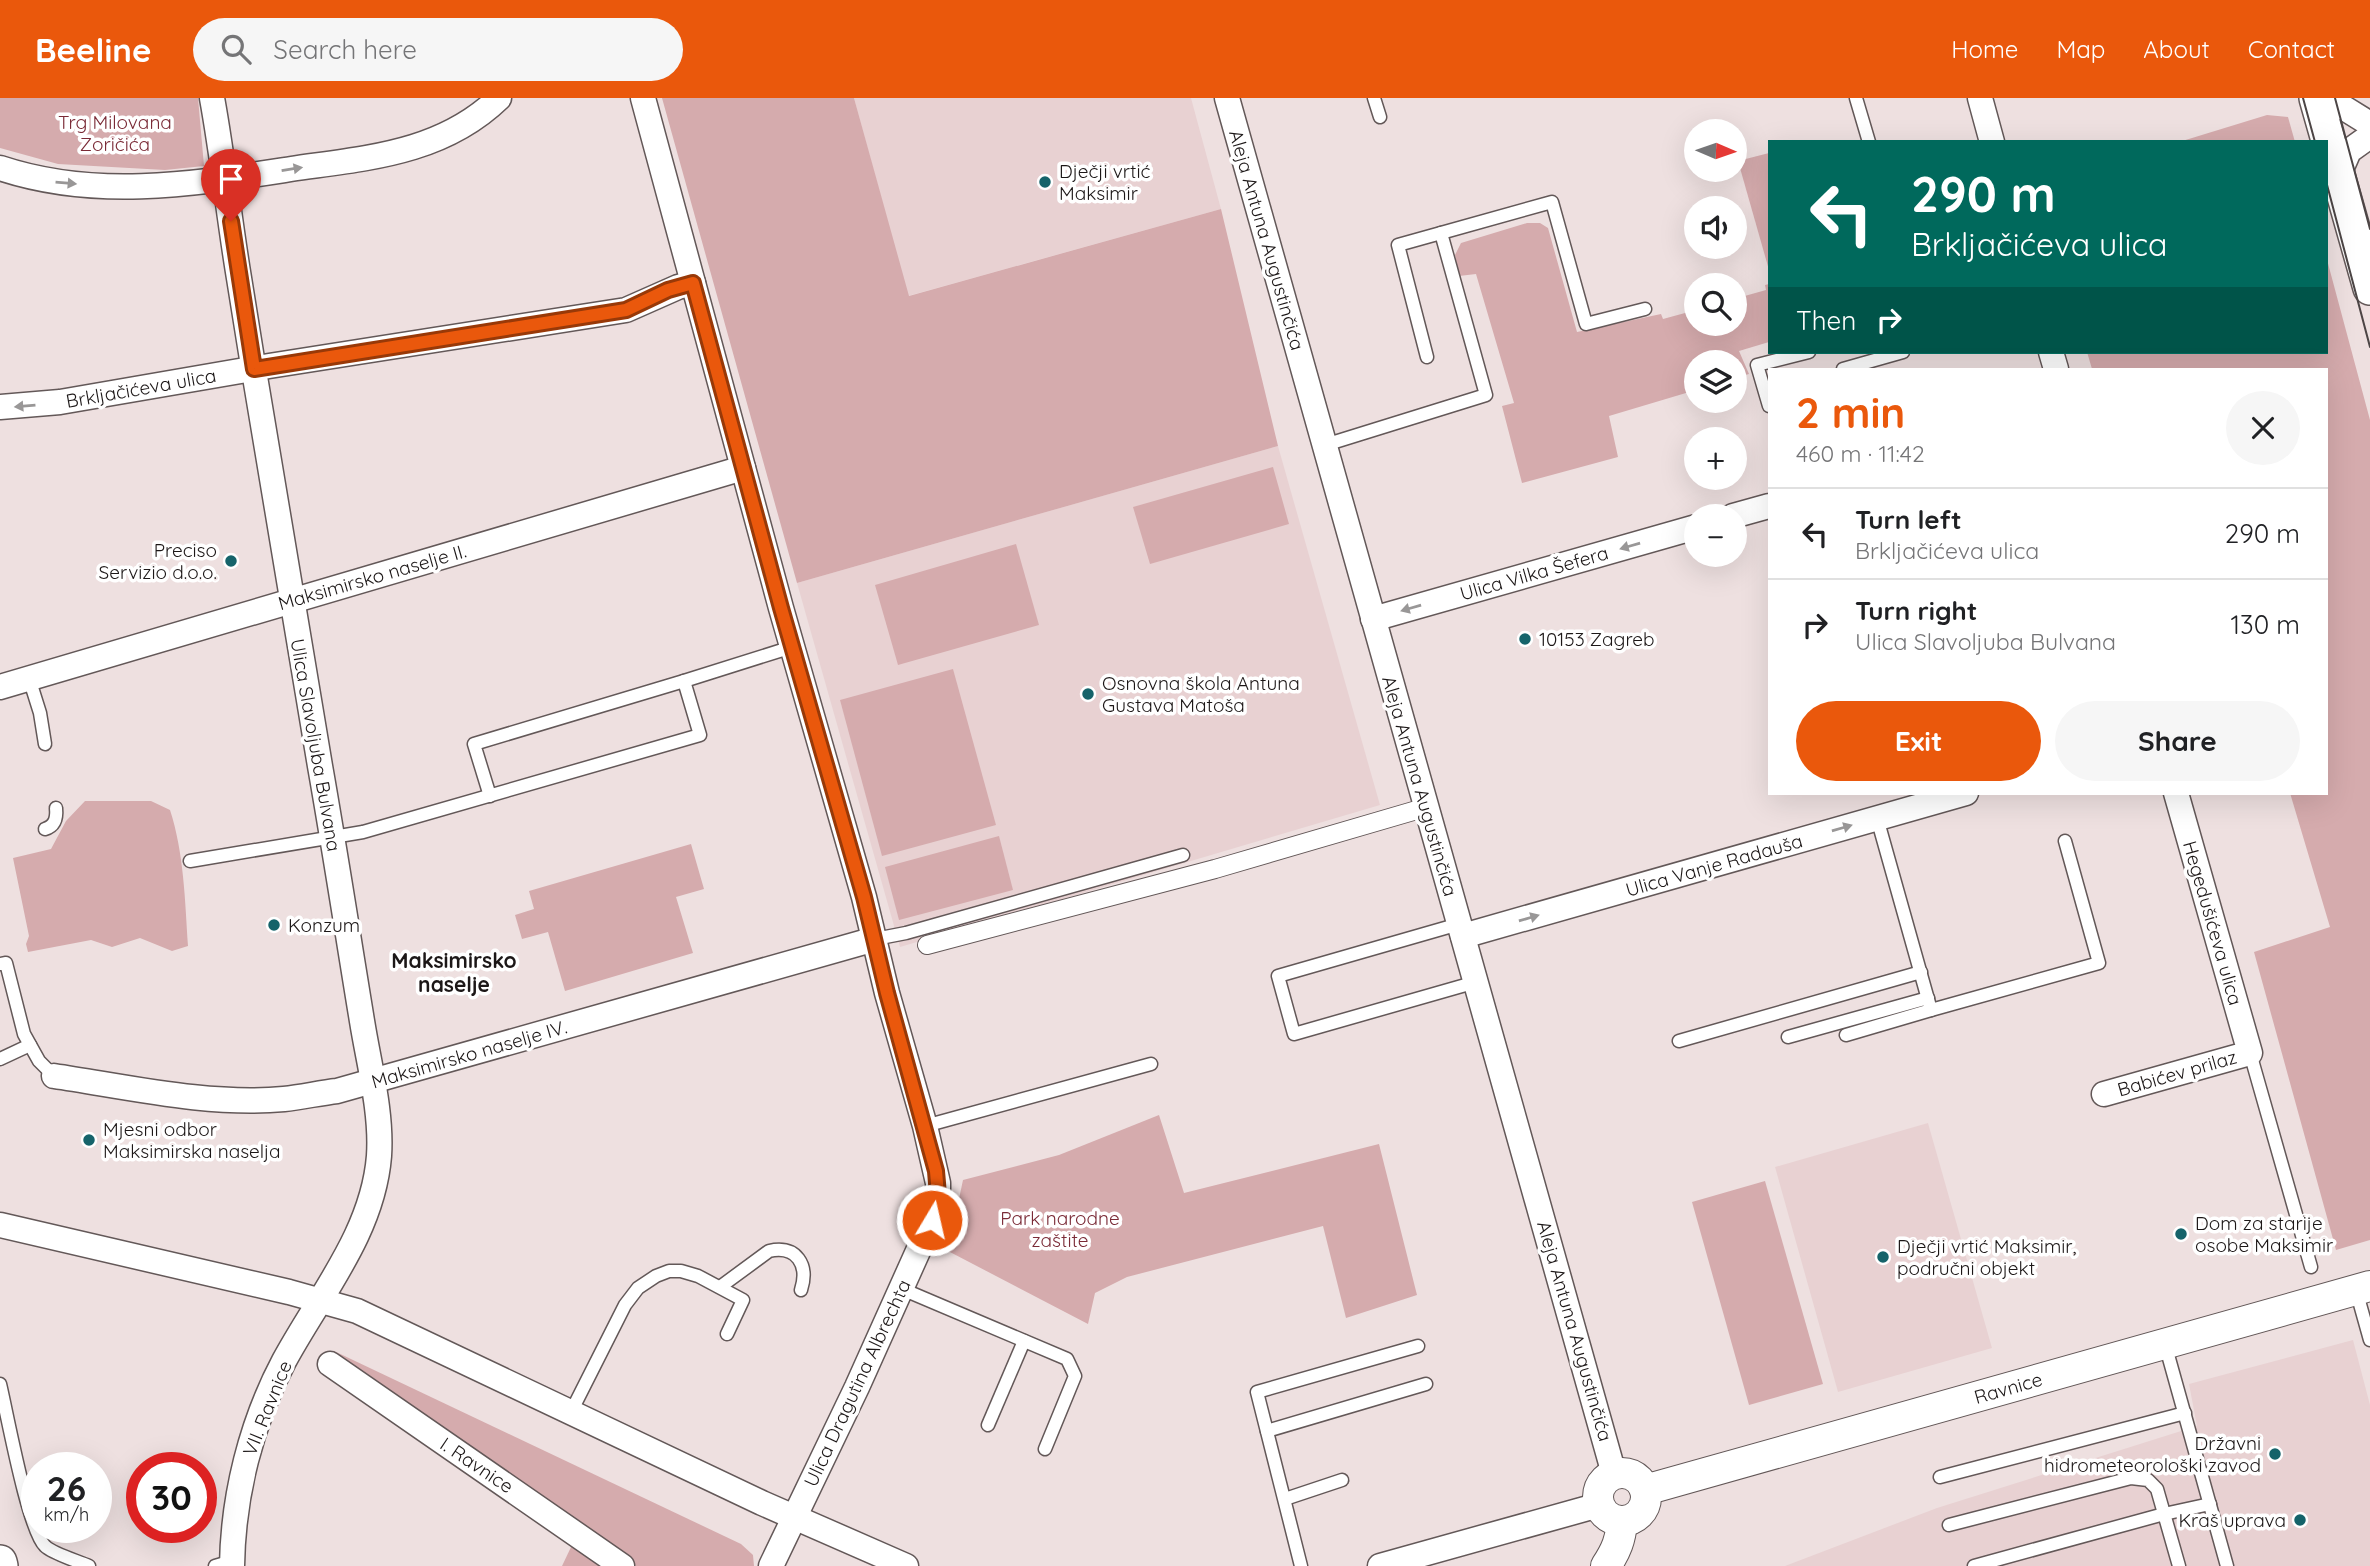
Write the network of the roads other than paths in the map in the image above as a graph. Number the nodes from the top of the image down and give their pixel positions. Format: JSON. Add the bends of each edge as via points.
{"nodes":[{"id":1,"x":212,"y":98,"type":"edge"},
{"id":2,"x":499,"y":98,"type":"edge"},
{"id":3,"x":643,"y":98,"type":"edge"},
{"id":4,"x":1227,"y":98,"type":"edge"},
{"id":5,"x":1374,"y":98,"type":"edge"},
{"id":6,"x":1856,"y":98,"type":"edge"},
{"id":7,"x":1980,"y":98,"type":"edge"},
{"id":8,"x":2316,"y":98,"type":"edge"},
{"id":9,"x":2328,"y":98,"type":"edge"},
{"id":10,"x":1380,"y":117,"type":"dead end"},
{"id":11,"x":2370,"y":124,"type":"edge"},
{"id":12,"x":2370,"y":136,"type":"edge"},
{"id":13,"x":1868,"y":140,"type":"edge"},
{"id":14,"x":1991,"y":140,"type":"edge"},
{"id":15,"x":0,"y":168,"type":"edge"},
{"id":16,"x":2339,"y":174,"type":"junction"},
{"id":17,"x":225,"y":179,"type":"junction"},
{"id":18,"x":1441,"y":233,"type":"junction"},
{"id":19,"x":693,"y":283,"type":"junction"},
{"id":20,"x":2370,"y":288,"type":"edge"},
{"id":21,"x":1645,"y":309,"type":"dead end"},
{"id":22,"x":1801,"y":354,"type":"edge"},
{"id":23,"x":1896,"y":354,"type":"edge"},
{"id":24,"x":1427,"y":357,"type":"dead end"},
{"id":25,"x":1847,"y":368,"type":"edge"},
{"id":26,"x":254,"y":369,"type":"junction"},
{"id":27,"x":1768,"y":403,"type":"edge"},
{"id":28,"x":0,"y":407,"type":"edge"},
{"id":29,"x":1325,"y":445,"type":"junction"},
{"id":30,"x":743,"y":468,"type":"junction"},
{"id":31,"x":1768,"y":506,"type":"edge"},
{"id":32,"x":1747,"y":512,"type":"edge"},
{"id":33,"x":1684,"y":530,"type":"edge"},
{"id":34,"x":291,"y":601,"type":"junction"},
{"id":35,"x":1373,"y":619,"type":"junction"},
{"id":36,"x":792,"y":647,"type":"junction"},
{"id":37,"x":29,"y":678,"type":"junction"},
{"id":38,"x":684,"y":681,"type":"junction"},
{"id":39,"x":0,"y":687,"type":"edge"},
{"id":40,"x":46,"y":744,"type":"dead end"},
{"id":41,"x":1952,"y":795,"type":"edge"},
{"id":42,"x":2177,"y":795,"type":"edge"},
{"id":43,"x":490,"y":796,"type":"junction"},
{"id":44,"x":1924,"y":799,"type":"edge"},
{"id":45,"x":1427,"y":807,"type":"junction"},
{"id":46,"x":56,"y":808,"type":"dead end"},
{"id":47,"x":1877,"y":818,"type":"junction"},
{"id":48,"x":45,"y":829,"type":"dead end"},
{"id":49,"x":333,"y":836,"type":"junction"},
{"id":50,"x":2065,"y":841,"type":"dead end"},
{"id":51,"x":1183,"y":855,"type":"dead end"},
{"id":52,"x":190,"y":861,"type":"dead end"},
{"id":53,"x":1461,"y":930,"type":"junction"},
{"id":54,"x":875,"y":939,"type":"junction"},
{"id":55,"x":927,"y":945,"type":"dead end"},
{"id":56,"x":0,"y":964,"type":"edge"},
{"id":57,"x":1921,"y":972,"type":"junction"},
{"id":58,"x":1476,"y":982,"type":"junction"},
{"id":59,"x":1930,"y":1004,"type":"junction"},
{"id":60,"x":1846,"y":1035,"type":"dead end"},
{"id":61,"x":1788,"y":1037,"type":"dead end"},
{"id":62,"x":1679,"y":1041,"type":"dead end"},
{"id":63,"x":30,"y":1045,"type":"junction"},
{"id":64,"x":2250,"y":1053,"type":"junction"},
{"id":65,"x":0,"y":1059,"type":"edge"},
{"id":66,"x":1151,"y":1064,"type":"dead end"},
{"id":67,"x":54,"y":1076,"type":"joint"},
{"id":68,"x":372,"y":1081,"type":"junction"},
{"id":69,"x":2105,"y":1094,"type":"dead end"},
{"id":70,"x":925,"y":1126,"type":"junction"},
{"id":71,"x":0,"y":1225,"type":"edge"},
{"id":72,"x":2311,"y":1267,"type":"dead end"},
{"id":73,"x":720,"y":1287,"type":"junction"},
{"id":74,"x":2363,"y":1288,"type":"edge"},
{"id":75,"x":902,"y":1289,"type":"junction"},
{"id":76,"x":801,"y":1290,"type":"dead end"},
{"id":77,"x":320,"y":1299,"type":"junction"},
{"id":78,"x":727,"y":1334,"type":"dead end"},
{"id":79,"x":2370,"y":1340,"type":"edge"},
{"id":80,"x":1024,"y":1341,"type":"junction"},
{"id":81,"x":2165,"y":1343,"type":"junction"},
{"id":82,"x":1418,"y":1346,"type":"dead end"},
{"id":83,"x":330,"y":1364,"type":"dead end"},
{"id":84,"x":0,"y":1384,"type":"edge"},
{"id":85,"x":1426,"y":1384,"type":"dead end"},
{"id":86,"x":571,"y":1412,"type":"junction"},
{"id":87,"x":2185,"y":1413,"type":"junction"},
{"id":88,"x":988,"y":1425,"type":"dead end"},
{"id":89,"x":1267,"y":1431,"type":"junction"},
{"id":90,"x":1045,"y":1449,"type":"dead end"},
{"id":91,"x":1614,"y":1474,"type":"junction"},
{"id":92,"x":1940,"y":1477,"type":"dead end"},
{"id":93,"x":1342,"y":1480,"type":"dead end"},
{"id":94,"x":1645,"y":1490,"type":"junction"},
{"id":95,"x":1284,"y":1499,"type":"junction"},
{"id":96,"x":2210,"y":1504,"type":"junction"},
{"id":97,"x":1610,"y":1513,"type":"junction"},
{"id":98,"x":2164,"y":1514,"type":"junction"},
{"id":99,"x":794,"y":1518,"type":"junction"},
{"id":100,"x":1949,"y":1525,"type":"dead end"},
{"id":101,"x":227,"y":1564,"type":"edge"},
{"id":102,"x":89,"y":1566,"type":"edge"},
{"id":103,"x":622,"y":1566,"type":"edge"},
{"id":104,"x":771,"y":1566,"type":"edge"},
{"id":105,"x":906,"y":1566,"type":"edge"},
{"id":106,"x":1301,"y":1566,"type":"edge"},
{"id":107,"x":1380,"y":1566,"type":"edge"},
{"id":108,"x":1606,"y":1566,"type":"edge"},
{"id":109,"x":1975,"y":1566,"type":"edge"},
{"id":110,"x":2179,"y":1566,"type":"edge"},
{"id":111,"x":2227,"y":1566,"type":"edge"}],
"edges":[{"from":1,"to":17,"type":"street"},
{"from":17,"to":2,"type":"street","one_way":true,"via":[[416,147],[467,125]]},
{"from":3,"to":19,"type":"street","name":"Ulica Dragutina Albrechta"},
{"from":4,"to":29,"type":"street","name":"Aleja Antuna Augustinčića"},
{"from":5,"to":10,"type":"lane"},
{"from":6,"to":13,"type":"lane"},
{"from":7,"to":14,"type":"street"},
{"from":8,"to":16,"type":"main road"},
{"from":9,"to":11,"type":"street"},
{"from":12,"to":16,"type":"street","via":[[2349,151]]},
{"from":15,"to":17,"type":"street","one_way":true,"via":[[56,183],[112,188]]},
{"from":16,"to":20,"type":"main road"},
{"from":17,"to":26,"type":"street","name":"Ulica Slavoljuba Bulvana"},
{"from":18,"to":21,"type":"lane","via":[[1552,202],[1586,324]]},
{"from":18,"to":24,"type":"lane","via":[[1398,245]]},
{"from":18,"to":29,"type":"lane","via":[[1486,395]]},
{"from":19,"to":26,"type":"street","name":"Brkljačićeva ulica","via":[[626,310]]},
{"from":19,"to":30,"type":"street","name":"Ulica Dragutina Albrechta"},
{"from":22,"to":27,"type":"lane","via":[[1757,365]]},
{"from":23,"to":25,"type":"lane"},
{"from":26,"to":28,"type":"street","name":"Brkljačićeva ulica","one_way":true,"via":[[60,402]]},
{"from":26,"to":34,"type":"street","name":"Ulica Slavoljuba Bulvana"},
{"from":29,"to":35,"type":"street","name":"Aleja Antuna Augustinčića"},
{"from":30,"to":34,"type":"street","name":"Maksimirsko naselje II."},
{"from":30,"to":36,"type":"street","name":"Ulica Dragutina Albrechta"},
{"from":31,"to":32,"type":"street"},
{"from":33,"to":35,"type":"street","name":"Ulica Vilka Šefera","one_way":true},
{"from":34,"to":37,"type":"street","name":"Maksimirsko naselje II."},
{"from":34,"to":49,"type":"street","name":"Ulica Slavoljuba Bulvana"},
{"from":35,"to":45,"type":"street","name":"Aleja Antuna Augustinčića"},
{"from":36,"to":38,"type":"lane"},
{"from":36,"to":54,"type":"street","name":"Ulica Dragutina Albrechta"},
{"from":37,"to":39,"type":"street","name":"Maksimirsko naselje II."},
{"from":37,"to":40,"type":"lane"},
{"from":38,"to":43,"type":"lane","via":[[474,744]]},
{"from":38,"to":43,"type":"lane","via":[[700,735]]},
{"from":41,"to":44,"type":"street","name":"Ulica Vanje Radauša"},
{"from":42,"to":64,"type":"street","name":"Hegedušićeva ulica"},
{"from":43,"to":49,"type":"lane","via":[[363,832]]},
{"from":44,"to":47,"type":"street","name":"Ulica Vanje Radauša"},
{"from":45,"to":53,"type":"street","name":"Aleja Antuna Augustinčića"},
{"from":45,"to":55,"type":"street"},
{"from":46,"to":48,"type":"lane","via":[[55,821]]},
{"from":53,"to":47,"type":"street","name":"Ulica Vanje Radauša","one_way":true},
{"from":47,"to":57,"type":"lane"},
{"from":49,"to":52,"type":"lane"},
{"from":49,"to":68,"type":"street","name":"Ulica Slavoljuba Bulvana"},
{"from":50,"to":59,"type":"lane","via":[[2099,962]]},
{"from":51,"to":54,"type":"lane"},
{"from":53,"to":58,"type":"street","name":"Aleja Antuna Augustinčića"},
{"from":53,"to":58,"type":"lane","via":[[1278,976],[1294,1034]]},
{"from":54,"to":68,"type":"street","name":"Maksimirsko naselje IV."},
{"from":54,"to":70,"type":"street","name":"Ulica Dragutina Albrechta"},
{"from":56,"to":63,"type":"lane","via":[[6,963]]},
{"from":57,"to":59,"type":"lane"},
{"from":57,"to":62,"type":"lane"},
{"from":58,"to":91,"type":"street","name":"Aleja Antuna Augustinčića"},
{"from":59,"to":60,"type":"lane"},
{"from":59,"to":61,"type":"lane"},
{"from":63,"to":65,"type":"lane"},
{"from":63,"to":67,"type":"lane"},
{"from":64,"to":69,"type":"street","name":"Babićev prilaz"},
{"from":64,"to":72,"type":"lane"},
{"from":66,"to":70,"type":"lane"},
{"from":67,"to":68,"type":"street","name":"Maksimirsko naselje IV.","via":[[240,1100],[283,1099]]},
{"from":68,"to":77,"type":"street","name":"Ulica Slavoljuba Bulvana","via":[[379,1162],[355,1240]]},
{"from":70,"to":75,"type":"street","name":"Ulica Dragutina Albrechta","via":[[938,1195]]},
{"from":71,"to":77,"type":"street"},
{"from":73,"to":76,"type":"lane","via":[[769,1251],[777,1250],[787,1251],[802,1264],[805,1279]]},
{"from":73,"to":78,"type":"lane","via":[[743,1300]]},
{"from":73,"to":86,"type":"lane","via":[[698,1276],[669,1271],[638,1288]]},
{"from":74,"to":79,"type":"lane"},
{"from":74,"to":81,"type":"street","name":"Ravnice"},
{"from":75,"to":80,"type":"lane"},
{"from":75,"to":99,"type":"street","name":"Ulica Dragutina Albrechta"},
{"from":77,"to":86,"type":"street","via":[[357,1311]]},
{"from":77,"to":101,"type":"street","name":"VII. Ravnice","via":[[259,1418],[246,1457]]},
{"from":80,"to":88,"type":"lane"},
{"from":80,"to":90,"type":"lane","via":[[1067,1359],[1075,1376]]},
{"from":81,"to":87,"type":"lane"},
{"from":81,"to":94,"type":"street","name":"Ravnice"},
{"from":82,"to":89,"type":"lane","via":[[1257,1392]]},
{"from":83,"to":103,"type":"street","name":"I. Ravnice"},
{"from":84,"to":102,"type":"lane","via":[[37,1535],[46,1547]]},
{"from":85,"to":89,"type":"lane"},
{"from":86,"to":99,"type":"street"},
{"from":87,"to":92,"type":"lane"},
{"from":87,"to":96,"type":"lane"},
{"from":89,"to":95,"type":"lane"},
{"from":91,"to":94,"type":"street","via":[[1629,1473]]},
{"from":91,"to":97,"type":"street","via":[[1598,1490]]},
{"from":93,"to":95,"type":"lane"},
{"from":94,"to":97,"type":"street","via":[[1642,1511],[1629,1520]]},
{"from":95,"to":106,"type":"lane"},
{"from":96,"to":98,"type":"lane"},
{"from":96,"to":111,"type":"lane"},
{"from":97,"to":107,"type":"street"},
{"from":97,"to":108,"type":"street","via":[[1622,1535]]},
{"from":98,"to":100,"type":"lane","via":[[2157,1489],[2148,1480],[2131,1478]]},
{"from":98,"to":109,"type":"lane"},
{"from":98,"to":110,"type":"lane"},
{"from":99,"to":104,"type":"street","name":"Ulica Dragutina Albrechta"},
{"from":99,"to":105,"type":"street"}]}
